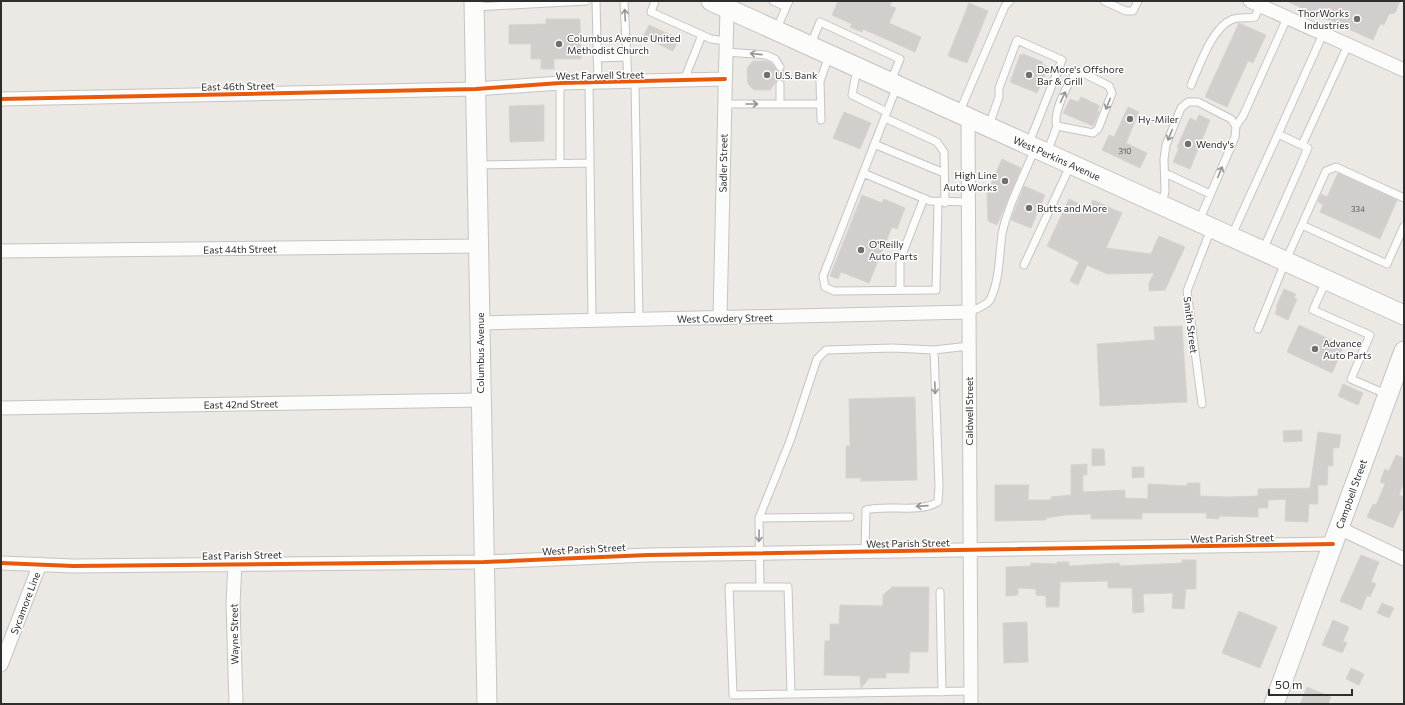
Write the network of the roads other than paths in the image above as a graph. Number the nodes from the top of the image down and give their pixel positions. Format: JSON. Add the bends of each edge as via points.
{"nodes":[{"id":1,"x":586,"y":1,"type":"edge"},
{"id":2,"x":596,"y":1,"type":"edge"},
{"id":3,"x":624,"y":1,"type":"edge"},
{"id":4,"x":655,"y":1,"type":"edge"},
{"id":5,"x":773,"y":1,"type":"edge"},
{"id":6,"x":1010,"y":1,"type":"edge"},
{"id":7,"x":1104,"y":1,"type":"edge"},
{"id":8,"x":1138,"y":1,"type":"edge"},
{"id":9,"x":1255,"y":3,"type":"edge"},
{"id":10,"x":474,"y":4,"type":"edge"},
{"id":11,"x":788,"y":4,"type":"edge"},
{"id":12,"x":719,"y":5,"type":"edge"},
{"id":13,"x":1287,"y":18,"type":"junction"},
{"id":14,"x":776,"y":31,"type":"junction"},
{"id":15,"x":1323,"y":34,"type":"junction"},
{"id":16,"x":702,"y":35,"type":"junction"},
{"id":17,"x":1348,"y":45,"type":"junction"},
{"id":18,"x":810,"y":46,"type":"junction"},
{"id":19,"x":726,"y":47,"type":"junction"},
{"id":20,"x":829,"y":55,"type":"junction"},
{"id":21,"x":627,"y":56,"type":"junction"},
{"id":22,"x":597,"y":58,"type":"junction"},
{"id":23,"x":780,"y":68,"type":"dead end"},
{"id":24,"x":857,"y":68,"type":"junction"},
{"id":25,"x":1404,"y":70,"type":"edge"},
{"id":26,"x":725,"y":79,"type":"junction"},
{"id":27,"x":684,"y":80,"type":"junction"},
{"id":28,"x":632,"y":82,"type":"junction"},
{"id":29,"x":560,"y":83,"type":"junction"},
{"id":30,"x":593,"y":83,"type":"junction"},
{"id":31,"x":780,"y":84,"type":"dead end"},
{"id":32,"x":893,"y":84,"type":"junction"},
{"id":33,"x":1190,"y":85,"type":"dead end"},
{"id":34,"x":476,"y":88,"type":"junction"},
{"id":35,"x":1,"y":99,"type":"edge"},
{"id":36,"x":725,"y":104,"type":"junction"},
{"id":37,"x":780,"y":104,"type":"junction"},
{"id":38,"x":820,"y":104,"type":"junction"},
{"id":39,"x":886,"y":115,"type":"junction"},
{"id":40,"x":964,"y":117,"type":"junction"},
{"id":41,"x":821,"y":120,"type":"dead end"},
{"id":42,"x":1058,"y":126,"type":"junction"},
{"id":43,"x":1236,"y":126,"type":"junction"},
{"id":44,"x":988,"y":128,"type":"junction"},
{"id":45,"x":1278,"y":134,"type":"junction"},
{"id":46,"x":874,"y":144,"type":"junction"},
{"id":47,"x":1302,"y":145,"type":"junction"},
{"id":48,"x":1037,"y":149,"type":"junction"},
{"id":49,"x":560,"y":163,"type":"junction"},
{"id":50,"x":590,"y":163,"type":"junction"},
{"id":51,"x":1071,"y":164,"type":"junction"},
{"id":52,"x":478,"y":165,"type":"junction"},
{"id":53,"x":863,"y":173,"type":"junction"},
{"id":54,"x":944,"y":173,"type":"junction"},
{"id":55,"x":1164,"y":173,"type":"junction"},
{"id":56,"x":1210,"y":194,"type":"junction"},
{"id":57,"x":924,"y":198,"type":"junction"},
{"id":58,"x":1404,"y":198,"type":"edge"},
{"id":59,"x":941,"y":202,"type":"junction"},
{"id":60,"x":969,"y":202,"type":"junction"},
{"id":61,"x":1162,"y":205,"type":"junction"},
{"id":62,"x":1205,"y":224,"type":"junction"},
{"id":63,"x":1302,"y":225,"type":"junction"},
{"id":64,"x":1404,"y":226,"type":"edge"},
{"id":65,"x":1231,"y":236,"type":"junction"},
{"id":66,"x":479,"y":246,"type":"junction"},
{"id":67,"x":1263,"y":250,"type":"junction"},
{"id":68,"x":1,"y":251,"type":"edge"},
{"id":69,"x":1286,"y":260,"type":"junction"},
{"id":70,"x":1024,"y":265,"type":"dead end"},
{"id":71,"x":1326,"y":279,"type":"junction"},
{"id":72,"x":900,"y":290,"type":"junction"},
{"id":73,"x":969,"y":312,"type":"junction"},
{"id":74,"x":1404,"y":315,"type":"edge"},
{"id":75,"x":720,"y":318,"type":"junction"},
{"id":76,"x":592,"y":320,"type":"junction"},
{"id":77,"x":639,"y":320,"type":"junction"},
{"id":78,"x":480,"y":323,"type":"junction"},
{"id":79,"x":1258,"y":329,"type":"dead end"},
{"id":80,"x":969,"y":346,"type":"junction"},
{"id":81,"x":934,"y":350,"type":"junction"},
{"id":82,"x":1404,"y":351,"type":"edge"},
{"id":83,"x":1388,"y":395,"type":"junction"},
{"id":84,"x":480,"y":400,"type":"junction"},
{"id":85,"x":1202,"y":404,"type":"dead end"},
{"id":86,"x":1,"y":408,"type":"edge"},
{"id":87,"x":850,"y":517,"type":"dead end"},
{"id":88,"x":759,"y":518,"type":"junction"},
{"id":89,"x":1336,"y":536,"type":"junction"},
{"id":90,"x":970,"y":550,"type":"junction"},
{"id":91,"x":865,"y":552,"type":"junction"},
{"id":92,"x":758,"y":554,"type":"junction"},
{"id":93,"x":1404,"y":559,"type":"edge"},
{"id":94,"x":484,"y":562,"type":"junction"},
{"id":95,"x":1,"y":563,"type":"edge"},
{"id":96,"x":235,"y":563,"type":"junction"},
{"id":97,"x":40,"y":564,"type":"junction"},
{"id":98,"x":760,"y":587,"type":"junction"},
{"id":99,"x":940,"y":592,"type":"dead end"},
{"id":100,"x":1,"y":665,"type":"edge"},
{"id":101,"x":942,"y":692,"type":"junction"},
{"id":102,"x":790,"y":694,"type":"junction"},
{"id":103,"x":971,"y":698,"type":"edge"},
{"id":104,"x":236,"y":704,"type":"edge"},
{"id":105,"x":487,"y":704,"type":"edge"},
{"id":106,"x":1274,"y":704,"type":"edge"}],
"edges":[{"from":1,"to":10,"type":"lane"},
{"from":2,"to":22,"type":"lane"},
{"from":21,"to":3,"type":"lane","one_way":true},
{"from":4,"to":16,"type":"lane","via":[[651,12]]},
{"from":5,"to":11,"type":"lane"},
{"from":6,"to":40,"type":"lane","via":[[1005,6]]},
{"from":7,"to":8,"type":"lane","via":[[1126,11],[1133,11]]},
{"from":9,"to":13,"type":"street"},
{"from":9,"to":33,"type":"lane","via":[[1255,17],[1239,17],[1222,26]]},
{"from":10,"to":34,"type":"main road","name":"Columbus Avenue"},
{"from":11,"to":14,"type":"lane"},
{"from":12,"to":14,"type":"main road","name":"West Perkins Avenue"},
{"from":12,"to":19,"type":"street","name":"Sadler Street"},
{"from":13,"to":15,"type":"street"},
{"from":13,"to":43,"type":"lane","name":"Smith Street","via":[[1243,116]]},
{"from":14,"to":18,"type":"main road","name":"West Perkins Avenue"},
{"from":15,"to":17,"type":"street"},
{"from":15,"to":45,"type":"lane"},
{"from":16,"to":19,"type":"lane"},
{"from":16,"to":27,"type":"lane"},
{"from":17,"to":25,"type":"street"},
{"from":17,"to":47,"type":"lane"},
{"from":18,"to":20,"type":"main road","name":"West Perkins Avenue"},
{"from":18,"to":32,"type":"lane","via":[[820,22],[900,59]]},
{"from":23,"to":19,"type":"lane","one_way":true,"via":[[775,59],[766,55]]},
{"from":19,"to":26,"type":"street","name":"Sadler Street"},
{"from":20,"to":24,"type":"main road","name":"West Perkins Avenue"},
{"from":20,"to":38,"type":"lane","via":[[820,81]]},
{"from":21,"to":22,"type":"lane"},
{"from":21,"to":28,"type":"lane"},
{"from":22,"to":30,"type":"lane"},
{"from":24,"to":32,"type":"main road","name":"West Perkins Avenue"},
{"from":24,"to":39,"type":"lane","via":[[852,95]]},
{"from":26,"to":27,"type":"street","name":"West Farwell Street"},
{"from":26,"to":36,"type":"street","name":"Sadler Street"},
{"from":27,"to":28,"type":"street","name":"West Farwell Street"},
{"from":28,"to":30,"type":"street","name":"West Farwell Street"},
{"from":28,"to":77,"type":"lane"},
{"from":29,"to":30,"type":"street","name":"West Farwell Street"},
{"from":29,"to":34,"type":"street","name":"West Farwell Street"},
{"from":29,"to":49,"type":"lane"},
{"from":30,"to":50,"type":"lane"},
{"from":31,"to":37,"type":"lane"},
{"from":32,"to":39,"type":"lane"},
{"from":32,"to":40,"type":"main road","name":"West Perkins Avenue"},
{"from":34,"to":35,"type":"street","name":"East 46th Street"},
{"from":34,"to":52,"type":"main road","name":"Columbus Avenue"},
{"from":36,"to":37,"type":"lane","one_way":true},
{"from":36,"to":75,"type":"street","name":"Sadler Street"},
{"from":37,"to":38,"type":"lane"},
{"from":38,"to":41,"type":"lane"},
{"from":39,"to":46,"type":"lane"},
{"from":39,"to":54,"type":"lane","via":[[937,142],[944,152]]},
{"from":40,"to":44,"type":"main road","name":"West Perkins Avenue"},
{"from":40,"to":60,"type":"street","name":"Caldwell Street"},
{"from":42,"to":42,"type":"lane","one_way":true,"via":[[1055,120],[1056,112],[1073,75],[1079,71],[1109,86],[1112,93],[1098,129],[1093,133]]},
{"from":42,"to":48,"type":"lane"},
{"from":43,"to":55,"type":"lane","one_way":true,"via":[[1231,119],[1198,102],[1188,102],[1181,108],[1166,146]]},
{"from":56,"to":43,"type":"lane","name":"Smith Street","one_way":true,"via":[[1235,137]]},
{"from":44,"to":48,"type":"main road","name":"West Perkins Avenue"},
{"from":44,"to":48,"type":"lane","via":[[999,97],[999,88],[1017,40],[1062,60]]},
{"from":45,"to":47,"type":"lane"},
{"from":45,"to":65,"type":"lane"},
{"from":46,"to":53,"type":"lane"},
{"from":46,"to":54,"type":"lane"},
{"from":47,"to":67,"type":"lane","via":[[1308,148]]},
{"from":48,"to":51,"type":"main road","name":"West Perkins Avenue"},
{"from":48,"to":73,"type":"lane","via":[[1002,234],[1000,263],[992,295],[989,302]]},
{"from":49,"to":50,"type":"lane"},
{"from":49,"to":52,"type":"lane"},
{"from":50,"to":76,"type":"lane"},
{"from":51,"to":61,"type":"main road","name":"West Perkins Avenue"},
{"from":51,"to":70,"type":"lane"},
{"from":52,"to":66,"type":"main road","name":"Columbus Avenue"},
{"from":53,"to":57,"type":"lane"},
{"from":53,"to":72,"type":"lane","via":[[823,276],[823,283],[825,287],[834,291]]},
{"from":54,"to":59,"type":"lane"},
{"from":55,"to":56,"type":"lane"},
{"from":55,"to":61,"type":"lane","via":[[1165,191]]},
{"from":56,"to":62,"type":"lane","name":"Smith Street"},
{"from":57,"to":59,"type":"lane"},
{"from":57,"to":72,"type":"lane","via":[[900,260]]},
{"from":58,"to":63,"type":"lane","via":[[1336,167],[1326,171]]},
{"from":59,"to":60,"type":"lane"},
{"from":59,"to":72,"type":"lane","via":[[936,290]]},
{"from":60,"to":73,"type":"street","name":"Caldwell Street"},
{"from":61,"to":62,"type":"main road","name":"West Perkins Avenue"},
{"from":62,"to":65,"type":"main road","name":"West Perkins Avenue"},
{"from":62,"to":85,"type":"lane","name":"Smith Street","via":[[1187,291]]},
{"from":63,"to":64,"type":"lane","via":[[1387,264]]},
{"from":63,"to":69,"type":"lane"},
{"from":65,"to":67,"type":"main road","name":"West Perkins Avenue"},
{"from":66,"to":68,"type":"street","name":"East 44th Street"},
{"from":66,"to":78,"type":"main road","name":"Columbus Avenue"},
{"from":67,"to":69,"type":"main road","name":"West Perkins Avenue"},
{"from":69,"to":71,"type":"main road","name":"West Perkins Avenue"},
{"from":69,"to":79,"type":"lane"},
{"from":71,"to":74,"type":"main road","name":"West Perkins Avenue"},
{"from":71,"to":83,"type":"lane","via":[[1313,310],[1370,336],[1351,379]]},
{"from":73,"to":75,"type":"street","name":"West Cowdery Street"},
{"from":73,"to":80,"type":"street","name":"Caldwell Street"},
{"from":75,"to":77,"type":"street","name":"West Cowdery Street"},
{"from":76,"to":77,"type":"street","name":"West Cowdery Street"},
{"from":76,"to":78,"type":"street","name":"West Cowdery Street"},
{"from":78,"to":84,"type":"main road","name":"Columbus Avenue"},
{"from":80,"to":81,"type":"lane"},
{"from":80,"to":90,"type":"street","name":"Caldwell Street"},
{"from":81,"to":88,"type":"lane","via":[[826,350],[817,359],[790,441]]},
{"from":81,"to":91,"type":"lane","one_way":true,"via":[[938,502],[931,506],[876,507],[866,510]]},
{"from":82,"to":83,"type":"main road","name":"Campbell Street"},
{"from":83,"to":89,"type":"main road","name":"Campbell Street"},
{"from":84,"to":86,"type":"street","name":"East 42nd Street"},
{"from":84,"to":94,"type":"main road","name":"Columbus Avenue"},
{"from":87,"to":88,"type":"lane"},
{"from":88,"to":92,"type":"lane","one_way":true},
{"from":89,"to":90,"type":"street","name":"West Parish Street"},
{"from":89,"to":93,"type":"street"},
{"from":89,"to":106,"type":"main road","name":"Campbell Street"},
{"from":90,"to":91,"type":"street","name":"West Parish Street"},
{"from":90,"to":103,"type":"street","name":"Caldwell Street"},
{"from":91,"to":92,"type":"street","name":"West Parish Street"},
{"from":92,"to":94,"type":"street","name":"West Parish Street","via":[[648,554]]},
{"from":92,"to":98,"type":"lane"},
{"from":94,"to":96,"type":"street","name":"East Parish Street"},
{"from":94,"to":105,"type":"main road","name":"Columbus Avenue"},
{"from":95,"to":97,"type":"street","name":"East Parish Street"},
{"from":96,"to":97,"type":"street","name":"East Parish Street","via":[[73,566]]},
{"from":96,"to":104,"type":"street","name":"Wayne Street","via":[[233,604]]},
{"from":97,"to":100,"type":"street","name":"Sycamore Line"},
{"from":98,"to":102,"type":"lane","via":[[788,587]]},
{"from":98,"to":102,"type":"lane","via":[[728,587],[733,695]]},
{"from":99,"to":101,"type":"lane"},
{"from":101,"to":102,"type":"lane"},
{"from":101,"to":103,"type":"lane"}]}
